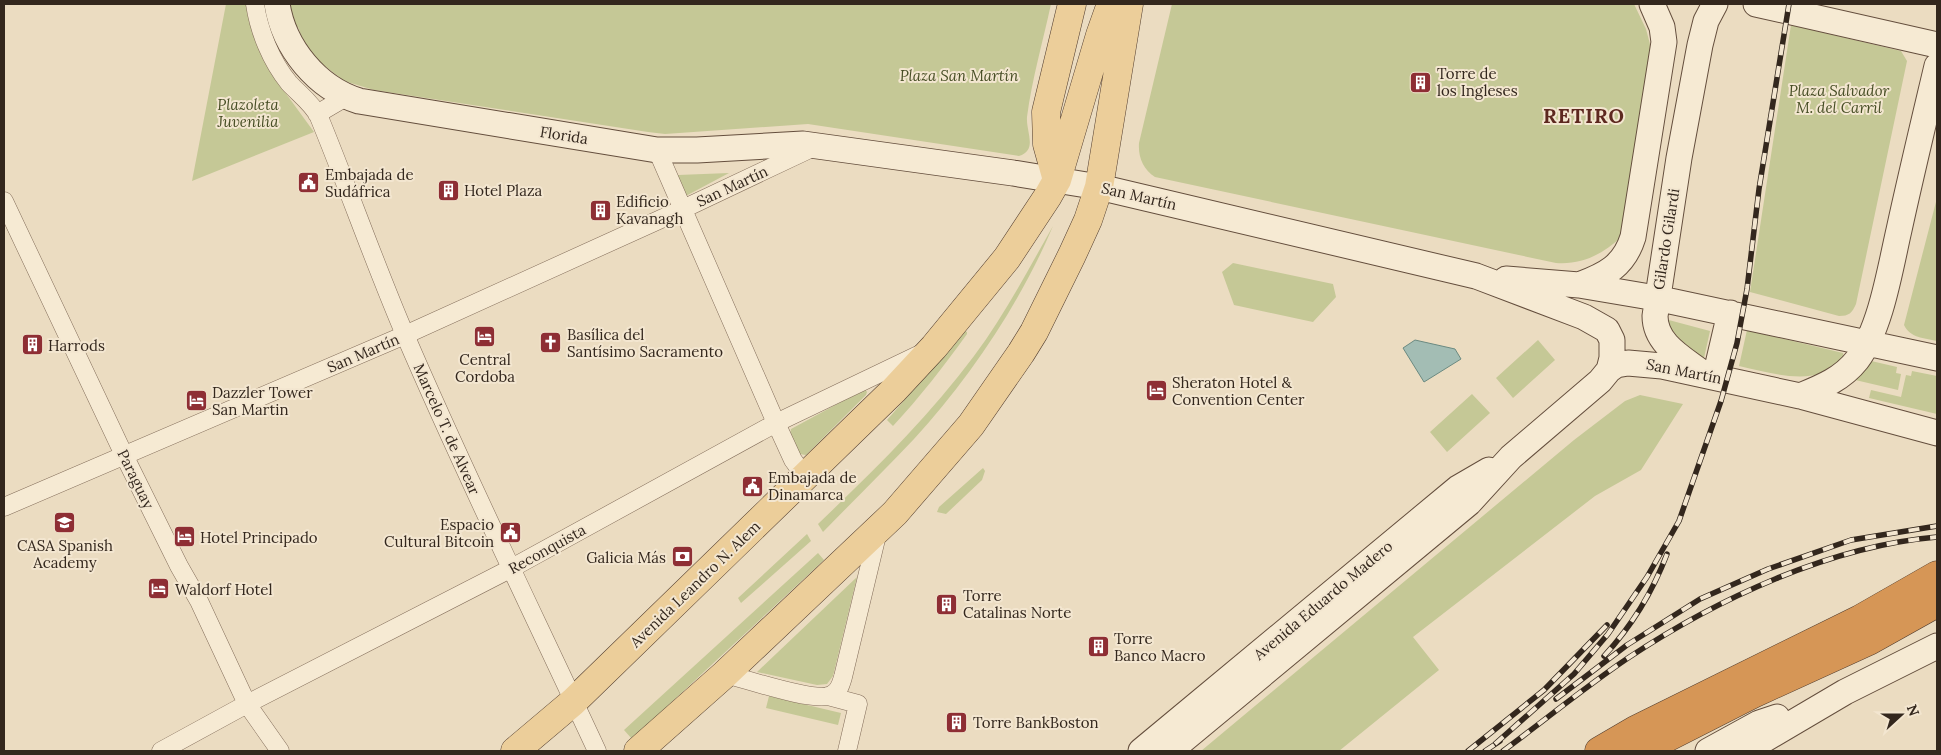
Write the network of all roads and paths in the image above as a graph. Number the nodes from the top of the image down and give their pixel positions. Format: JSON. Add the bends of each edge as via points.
{"nodes":[{"id":1,"x":255,"y":4,"type":"edge"},
{"id":2,"x":277,"y":4,"type":"edge"},
{"id":3,"x":1072,"y":4,"type":"edge"},
{"id":4,"x":1112,"y":4,"type":"edge"},
{"id":5,"x":1129,"y":4,"type":"edge"},
{"id":6,"x":1652,"y":4,"type":"edge"},
{"id":7,"x":1715,"y":4,"type":"edge"},
{"id":8,"x":1756,"y":4,"type":"edge"},
{"id":9,"x":1937,"y":46,"type":"edge"},
{"id":10,"x":1937,"y":66,"type":"edge"},
{"id":11,"x":346,"y":97,"type":"junction"},
{"id":12,"x":317,"y":114,"type":"junction"},
{"id":13,"x":816,"y":146,"type":"junction"},
{"id":14,"x":658,"y":150,"type":"junction"},
{"id":15,"x":1056,"y":180,"type":"junction"},
{"id":16,"x":1099,"y":187,"type":"junction"},
{"id":17,"x":4,"y":201,"type":"edge"},
{"id":18,"x":682,"y":209,"type":"junction"},
{"id":19,"x":1636,"y":219,"type":"junction"},
{"id":20,"x":1476,"y":276,"type":"junction"},
{"id":21,"x":1579,"y":285,"type":"junction"},
{"id":22,"x":1656,"y":298,"type":"junction"},
{"id":23,"x":1730,"y":313,"type":"junction"},
{"id":24,"x":405,"y":336,"type":"junction"},
{"id":25,"x":1868,"y":342,"type":"junction"},
{"id":26,"x":934,"y":347,"type":"junction"},
{"id":27,"x":1937,"y":358,"type":"edge"},
{"id":28,"x":1609,"y":370,"type":"junction"},
{"id":29,"x":1710,"y":376,"type":"junction"},
{"id":30,"x":1800,"y":396,"type":"junction"},
{"id":31,"x":776,"y":423,"type":"junction"},
{"id":32,"x":1937,"y":433,"type":"edge"},
{"id":33,"x":124,"y":455,"type":"junction"},
{"id":34,"x":1510,"y":457,"type":"junction"},
{"id":35,"x":806,"y":478,"type":"junction"},
{"id":36,"x":4,"y":507,"type":"edge"},
{"id":37,"x":879,"y":528,"type":"junction"},
{"id":38,"x":510,"y":569,"type":"junction"},
{"id":39,"x":1937,"y":575,"type":"edge"},
{"id":40,"x":1937,"y":603,"type":"edge"},
{"id":41,"x":1937,"y":646,"type":"edge"},
{"id":42,"x":725,"y":674,"type":"junction"},
{"id":43,"x":1845,"y":692,"type":"junction"},
{"id":44,"x":828,"y":696,"type":"junction"},
{"id":45,"x":573,"y":702,"type":"junction"},
{"id":46,"x":247,"y":704,"type":"junction"},
{"id":47,"x":596,"y":749,"type":"edge"},
{"id":48,"x":161,"y":751,"type":"edge"},
{"id":49,"x":280,"y":751,"type":"edge"},
{"id":50,"x":515,"y":751,"type":"edge"},
{"id":51,"x":638,"y":751,"type":"edge"},
{"id":52,"x":847,"y":751,"type":"edge"},
{"id":53,"x":1141,"y":751,"type":"edge"},
{"id":54,"x":1170,"y":751,"type":"edge"},
{"id":55,"x":1599,"y":751,"type":"edge"},
{"id":56,"x":1641,"y":751,"type":"edge"},
{"id":57,"x":1708,"y":751,"type":"edge"},
{"id":58,"x":1744,"y":751,"type":"edge"}],
"edges":[{"from":1,"to":12,"type":"street","name":"Marcelo T. de Alvear","via":[[264,38],[279,67]]},
{"from":2,"to":11,"type":"main road","via":[[287,36],[300,58],[312,72]]},
{"from":3,"to":15,"type":"main road","via":[[1046,112],[1047,144]]},
{"from":4,"to":15,"type":"main road","name":"Avenida Leandro N. Alem"},
{"from":5,"to":16,"type":"main road"},
{"from":6,"to":19,"type":"main road","name":"Gilardo Gilardi","via":[[1662,27],[1664,42]]},
{"from":7,"to":22,"type":"main road","name":"Gilardo Gilardi","via":[[1706,21],[1700,45]]},
{"from":8,"to":9,"type":"main road"},
{"from":10,"to":25,"type":"main road","via":[[1876,323]]},
{"from":11,"to":12,"type":"street"},
{"from":11,"to":14,"type":"main road","name":"Florida"},
{"from":12,"to":24,"type":"street","name":"Marcelo T. de Alvear"},
{"from":13,"to":14,"type":"main road","name":"Florida","via":[[789,144]]},
{"from":13,"to":15,"type":"main road","name":"San Martín"},
{"from":13,"to":18,"type":"street","name":"San Martín"},
{"from":14,"to":18,"type":"street"},
{"from":15,"to":16,"type":"main road","name":"San Martín"},
{"from":15,"to":26,"type":"main road","name":"Avenida Leandro N. Alem","via":[[1040,211],[1007,258]]},
{"from":16,"to":20,"type":"main road","name":"San Martín"},
{"from":16,"to":37,"type":"main road","via":[[1072,255],[1021,354],[954,446]]},
{"from":17,"to":33,"type":"street","name":"Paraguay"},
{"from":18,"to":24,"type":"street","name":"San Martín"},
{"from":18,"to":31,"type":"street"},
{"from":19,"to":21,"type":"main road","via":[[1631,245],[1622,259],[1604,274]]},
{"from":19,"to":22,"type":"main road","name":"Gilardo Gilardi"},
{"from":20,"to":21,"type":"main road","name":"San Martín"},
{"from":20,"to":28,"type":"main road","name":"San Martín","via":[[1603,327],[1612,340]]},
{"from":21,"to":22,"type":"main road","name":"San Martín"},
{"from":22,"to":23,"type":"main road","name":"San Martín"},
{"from":22,"to":29,"type":"main road","via":[[1655,323],[1659,337]]},
{"from":23,"to":25,"type":"main road","name":"San Martín"},
{"from":23,"to":29,"type":"main road"},
{"from":24,"to":33,"type":"street","name":"San Martín"},
{"from":24,"to":38,"type":"street","name":"Marcelo T. de Alvear"},
{"from":25,"to":27,"type":"main road","name":"San Martín"},
{"from":25,"to":30,"type":"main road","via":[[1857,360],[1841,376]]},
{"from":26,"to":31,"type":"street","name":"Reconquista"},
{"from":26,"to":35,"type":"main road","name":"Avenida Leandro N. Alem"},
{"from":28,"to":29,"type":"main road","name":"San Martín","via":[[1616,365],[1638,362]]},
{"from":28,"to":34,"type":"main road","name":"Avenida Eduardo Madero"},
{"from":29,"to":30,"type":"main road","name":"San Martín"},
{"from":30,"to":32,"type":"main road","name":"San Martín"},
{"from":31,"to":35,"type":"street","via":[[793,460]]},
{"from":31,"to":38,"type":"street","name":"Reconquista"},
{"from":33,"to":36,"type":"street","name":"San Martín"},
{"from":33,"to":46,"type":"street","name":"Paraguay","via":[[178,566],[199,601]]},
{"from":34,"to":53,"type":"main road","name":"Avenida Eduardo Madero","via":[[1458,488]]},
{"from":34,"to":54,"type":"main road","name":"Avenida Eduardo Madero","via":[[1469,502]]},
{"from":35,"to":45,"type":"main road","name":"Avenida Leandro N. Alem"},
{"from":37,"to":42,"type":"main road"},
{"from":37,"to":44,"type":"street","via":[[844,676],[837,692]]},
{"from":38,"to":45,"type":"street","name":"Marcelo T. de Alvear"},
{"from":38,"to":46,"type":"street","name":"Reconquista"},
{"from":39,"to":55,"type":"highway","via":[[1860,619]]},
{"from":40,"to":56,"type":"highway","via":[[1869,641],[1753,694]]},
{"from":41,"to":43,"type":"main road"},
{"from":42,"to":44,"type":"street","via":[[811,696]]},
{"from":42,"to":51,"type":"main road"},
{"from":43,"to":57,"type":"main road","via":[[1759,723]]},
{"from":43,"to":58,"type":"main road"},
{"from":44,"to":52,"type":"street","via":[[858,704]]},
{"from":45,"to":47,"type":"street","name":"Marcelo T. de Alvear"},
{"from":45,"to":50,"type":"main road","name":"Avenida Leandro N. Alem"},
{"from":46,"to":48,"type":"street","name":"Reconquista"},
{"from":46,"to":49,"type":"street","name":"Paraguay"}]}
